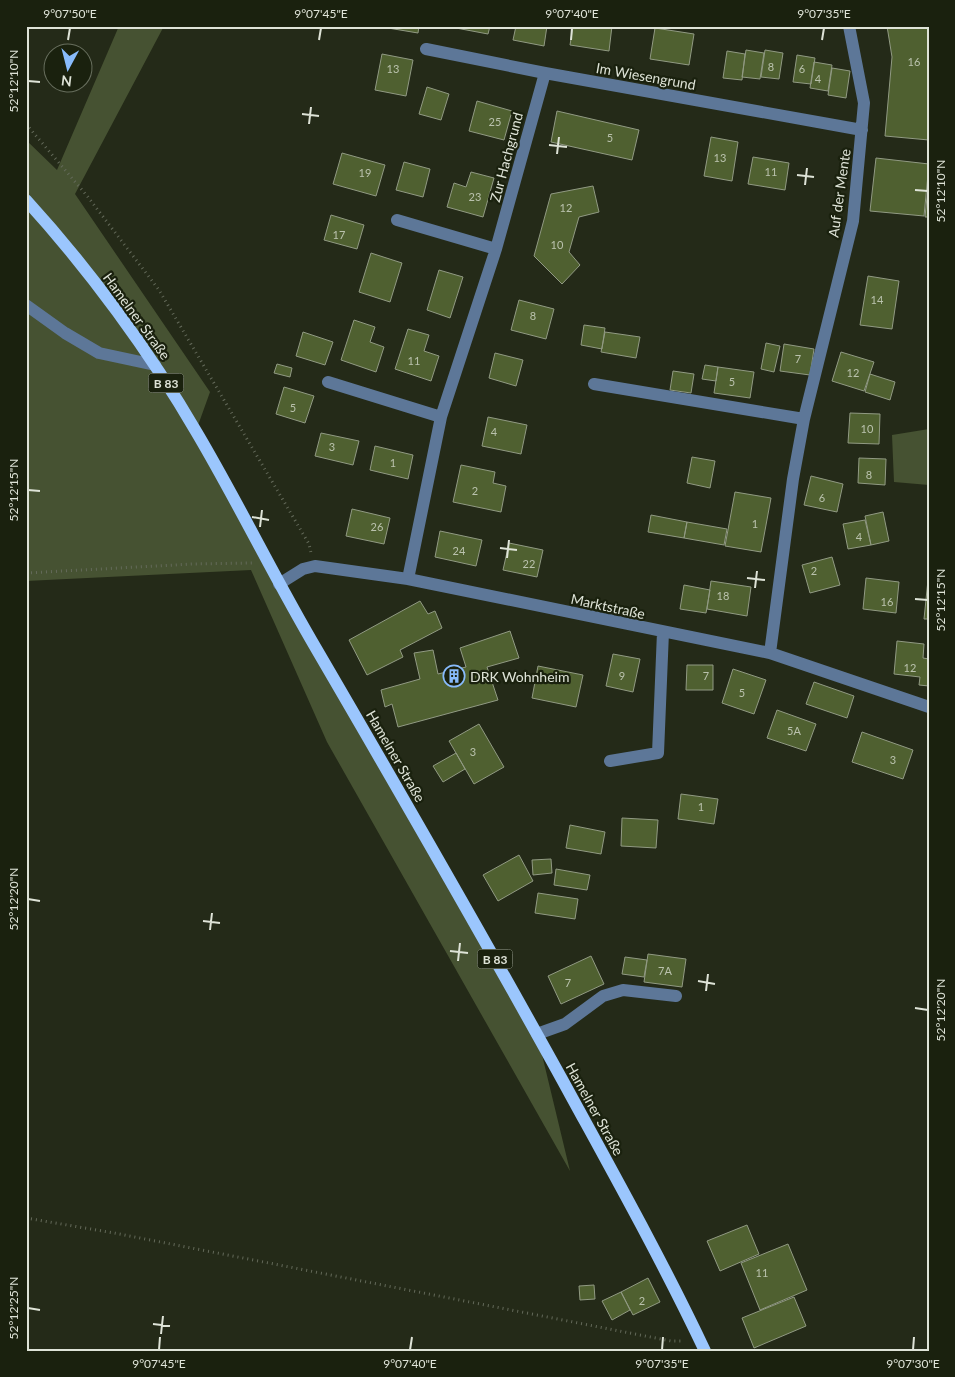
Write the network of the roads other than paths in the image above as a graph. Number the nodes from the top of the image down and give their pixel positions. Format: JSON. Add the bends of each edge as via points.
{"nodes":[{"id":1,"x":849,"y":26,"type":"edge"},
{"id":2,"x":426,"y":48,"type":"dead end"},
{"id":3,"x":544,"y":73,"type":"junction"},
{"id":4,"x":862,"y":130,"type":"junction"},
{"id":5,"x":26,"y":200,"type":"edge"},
{"id":6,"x":397,"y":220,"type":"dead end"},
{"id":7,"x":496,"y":249,"type":"junction"},
{"id":8,"x":26,"y":305,"type":"edge"},
{"id":9,"x":154,"y":365,"type":"junction"},
{"id":10,"x":328,"y":382,"type":"dead end"},
{"id":11,"x":594,"y":384,"type":"dead end"},
{"id":12,"x":441,"y":417,"type":"junction"},
{"id":13,"x":804,"y":420,"type":"junction"},
{"id":14,"x":408,"y":579,"type":"junction"},
{"id":15,"x":279,"y":584,"type":"junction"},
{"id":16,"x":663,"y":632,"type":"junction"},
{"id":17,"x":770,"y":653,"type":"junction"},
{"id":18,"x":929,"y":707,"type":"edge"},
{"id":19,"x":610,"y":761,"type":"dead end"},
{"id":20,"x":676,"y":996,"type":"dead end"},
{"id":21,"x":537,"y":1034,"type":"junction"},
{"id":22,"x":702,"y":1346,"type":"edge"}],
"edges":[{"from":1,"to":4,"type":"street","name":"Auf der Mente","via":[[864,103]]},
{"from":2,"to":3,"type":"street","name":"Im Wiesengrund"},
{"from":3,"to":4,"type":"street","name":"Im Wiesengrund"},
{"from":3,"to":7,"type":"street","name":"Zur Hachgrund"},
{"from":4,"to":13,"type":"street","name":"Auf der Mente","via":[[853,221]]},
{"from":5,"to":9,"type":"main road","name":"Hamelner Straße","number":"B 83","via":[[101,291]]},
{"from":6,"to":7,"type":"street"},
{"from":7,"to":12,"type":"street","name":"Zur Hachgrund"},
{"from":8,"to":9,"type":"street","via":[[64,333],[99,353]]},
{"from":9,"to":15,"type":"main road","name":"Hamelner Straße","number":"B 83","via":[[196,430]]},
{"from":10,"to":12,"type":"street"},
{"from":11,"to":13,"type":"street"},
{"from":12,"to":14,"type":"street","name":"Zur Hachgrund"},
{"from":13,"to":17,"type":"street","name":"Auf der Mente"},
{"from":14,"to":15,"type":"street","name":"Marktstraße","via":[[315,566]]},
{"from":14,"to":16,"type":"street","name":"Marktstraße"},
{"from":15,"to":21,"type":"main road","name":"Hamelner Straße","number":"B 83"},
{"from":16,"to":17,"type":"street","name":"Marktstraße"},
{"from":16,"to":19,"type":"street","via":[[658,753]]},
{"from":17,"to":18,"type":"street","name":"Marktstraße"},
{"from":20,"to":21,"type":"street","via":[[623,990],[603,996],[565,1024]]},
{"from":21,"to":22,"type":"main road","name":"Hamelner Straße","number":"B 83"}]}
